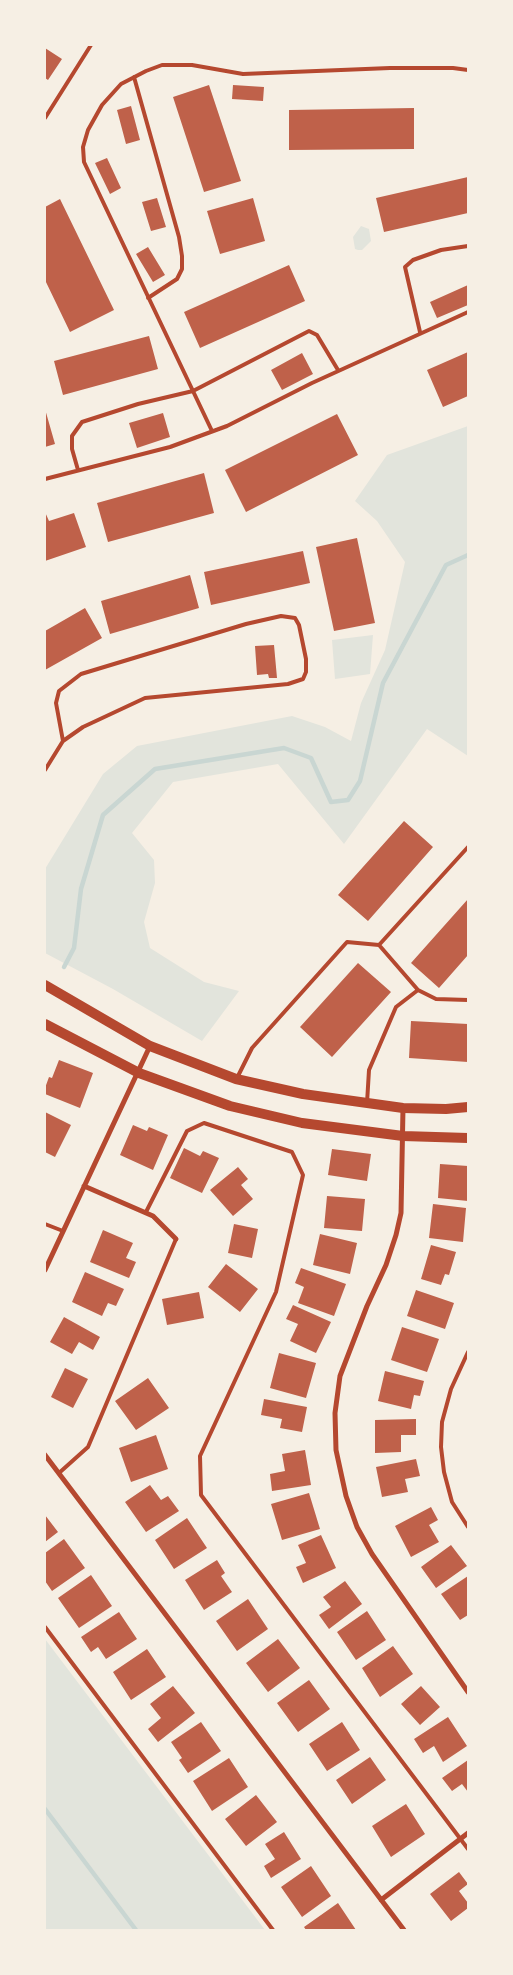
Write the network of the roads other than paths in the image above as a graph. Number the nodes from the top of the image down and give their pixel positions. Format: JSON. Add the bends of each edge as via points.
{"nodes":[{"id":1,"x":91,"y":45,"type":"edge"},
{"id":2,"x":468,"y":70,"type":"edge"},
{"id":3,"x":134,"y":77,"type":"junction"},
{"id":4,"x":45,"y":118,"type":"edge"},
{"id":5,"x":468,"y":246,"type":"edge"},
{"id":6,"x":148,"y":298,"type":"junction"},
{"id":7,"x":468,"y":312,"type":"edge"},
{"id":8,"x":420,"y":332,"type":"junction"},
{"id":9,"x":338,"y":370,"type":"junction"},
{"id":10,"x":193,"y":391,"type":"junction"},
{"id":11,"x":212,"y":431,"type":"junction"},
{"id":12,"x":78,"y":470,"type":"junction"},
{"id":13,"x":45,"y":480,"type":"edge"},
{"id":14,"x":63,"y":741,"type":"junction"},
{"id":15,"x":45,"y":770,"type":"edge"},
{"id":16,"x":468,"y":848,"type":"edge"},
{"id":17,"x":380,"y":945,"type":"junction"},
{"id":18,"x":45,"y":985,"type":"edge"},
{"id":19,"x":418,"y":990,"type":"junction"},
{"id":20,"x":468,"y":1000,"type":"edge"},
{"id":21,"x":45,"y":1024,"type":"edge"},
{"id":22,"x":150,"y":1046,"type":"junction"},
{"id":23,"x":139,"y":1073,"type":"junction"},
{"id":24,"x":236,"y":1079,"type":"junction"},
{"id":25,"x":366,"y":1103,"type":"junction"},
{"id":26,"x":468,"y":1107,"type":"edge"},
{"id":27,"x":403,"y":1108,"type":"junction"},
{"id":28,"x":403,"y":1136,"type":"junction"},
{"id":29,"x":468,"y":1138,"type":"edge"},
{"id":30,"x":84,"y":1186,"type":"junction"},
{"id":31,"x":146,"y":1212,"type":"junction"},
{"id":32,"x":45,"y":1224,"type":"edge"},
{"id":33,"x":63,"y":1231,"type":"junction"},
{"id":34,"x":176,"y":1239,"type":"joint"},
{"id":35,"x":45,"y":1270,"type":"edge"},
{"id":36,"x":468,"y":1352,"type":"edge"},
{"id":37,"x":45,"y":1455,"type":"edge"},
{"id":38,"x":59,"y":1473,"type":"junction"},
{"id":39,"x":468,"y":1527,"type":"edge"},
{"id":40,"x":45,"y":1627,"type":"edge"},
{"id":41,"x":468,"y":1692,"type":"edge"},
{"id":42,"x":468,"y":1833,"type":"edge"},
{"id":43,"x":461,"y":1839,"type":"junction"},
{"id":44,"x":468,"y":1849,"type":"edge"},
{"id":45,"x":381,"y":1900,"type":"junction"},
{"id":46,"x":273,"y":1930,"type":"edge"},
{"id":47,"x":404,"y":1930,"type":"edge"}],
"edges":[{"from":1,"to":4,"type":"lane"},
{"from":2,"to":3,"type":"lane","via":[[390,68],[243,74],[192,65],[162,65]]},
{"from":3,"to":6,"type":"lane","via":[[182,256],[182,269],[176,279]]},
{"from":3,"to":6,"type":"lane","via":[[121,84],[102,105],[83,147],[84,162],[90,176]]},
{"from":5,"to":8,"type":"lane","via":[[441,250],[412,260],[406,267]]},
{"from":6,"to":10,"type":"lane"},
{"from":7,"to":8,"type":"lane"},
{"from":8,"to":9,"type":"lane"},
{"from":9,"to":10,"type":"lane","via":[[317,335],[309,331]]},
{"from":9,"to":11,"type":"lane"},
{"from":10,"to":11,"type":"lane"},
{"from":10,"to":12,"type":"lane","via":[[82,422],[72,436]]},
{"from":11,"to":12,"type":"lane","via":[[170,447]]},
{"from":12,"to":13,"type":"lane"},
{"from":14,"to":14,"type":"lane","via":[[83,727],[145,698],[288,684],[303,679],[306,659],[299,624],[295,618],[282,616],[246,624],[81,674],[59,691],[56,703]]},
{"from":14,"to":15,"type":"lane"},
{"from":16,"to":17,"type":"lane"},
{"from":17,"to":19,"type":"lane"},
{"from":17,"to":24,"type":"lane","via":[[347,942],[252,1048]]},
{"from":18,"to":22,"type":"main road"},
{"from":19,"to":20,"type":"lane","via":[[436,999]]},
{"from":19,"to":25,"type":"lane","via":[[396,1007],[369,1070]]},
{"from":21,"to":23,"type":"main road"},
{"from":22,"to":23,"type":"street"},
{"from":22,"to":24,"type":"main road"},
{"from":23,"to":28,"type":"main road","via":[[230,1106],[302,1123]]},
{"from":23,"to":30,"type":"street"},
{"from":24,"to":25,"type":"main road","via":[[303,1094]]},
{"from":25,"to":27,"type":"main road"},
{"from":26,"to":27,"type":"main road"},
{"from":27,"to":28,"type":"street"},
{"from":28,"to":29,"type":"main road"},
{"from":28,"to":41,"type":"street","via":[[401,1212],[386,1265],[340,1376],[335,1412],[336,1450],[357,1527],[372,1554]]},
{"from":30,"to":31,"type":"street"},
{"from":30,"to":33,"type":"street"},
{"from":31,"to":34,"type":"street","via":[[161,1222]]},
{"from":31,"to":43,"type":"lane","via":[[186,1131],[204,1123],[292,1152],[303,1175],[276,1292],[200,1456],[201,1495]]},
{"from":32,"to":33,"type":"lane"},
{"from":33,"to":35,"type":"street"},
{"from":34,"to":38,"type":"lane","via":[[88,1447]]},
{"from":36,"to":39,"type":"lane","via":[[451,1389],[442,1422],[441,1448],[452,1502]]},
{"from":37,"to":38,"type":"street"},
{"from":38,"to":45,"type":"street"},
{"from":40,"to":46,"type":"lane"},
{"from":42,"to":43,"type":"street"},
{"from":43,"to":44,"type":"lane"},
{"from":43,"to":45,"type":"street"},
{"from":45,"to":47,"type":"street"}]}
